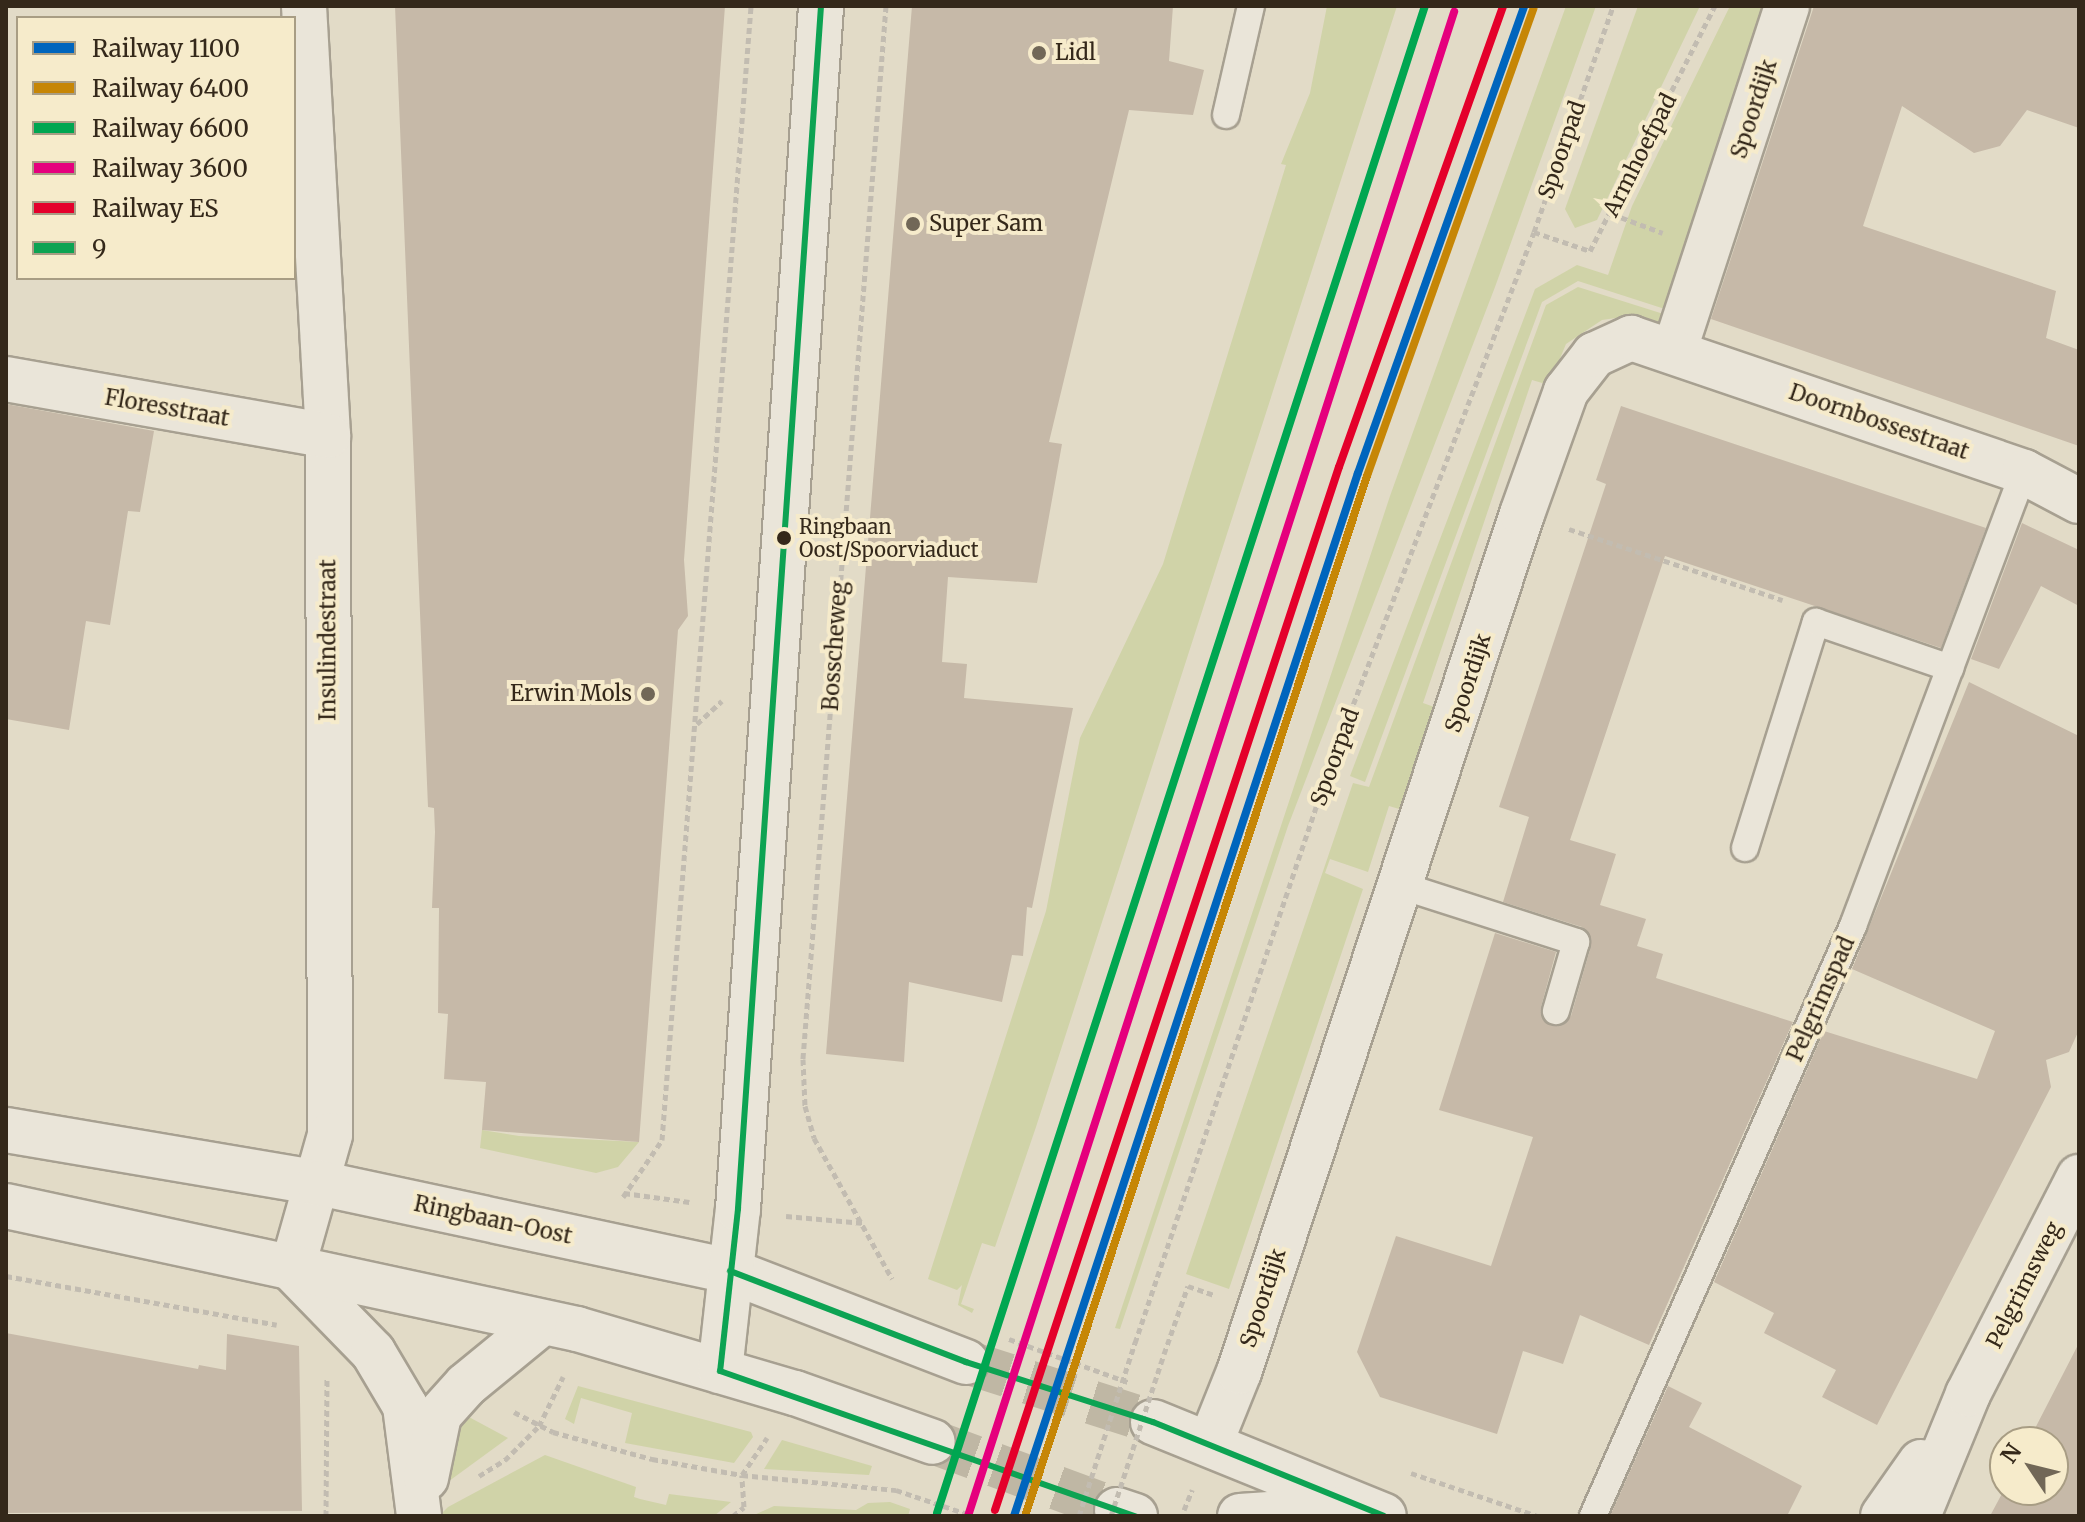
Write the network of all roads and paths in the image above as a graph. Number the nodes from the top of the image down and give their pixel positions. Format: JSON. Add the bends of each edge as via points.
{"nodes":[{"id":1,"x":304,"y":6,"type":"edge"},
{"id":2,"x":751,"y":6,"type":"edge"},
{"id":3,"x":821,"y":6,"type":"edge"},
{"id":4,"x":886,"y":6,"type":"edge"},
{"id":5,"x":1251,"y":6,"type":"edge"},
{"id":6,"x":1613,"y":6,"type":"edge"},
{"id":7,"x":1715,"y":6,"type":"edge"},
{"id":8,"x":1787,"y":6,"type":"edge"},
{"id":9,"x":1226,"y":115,"type":"dead end"},
{"id":10,"x":1534,"y":232,"type":"junction"},
{"id":11,"x":1674,"y":352,"type":"junction"},
{"id":12,"x":6,"y":379,"type":"edge"},
{"id":13,"x":328,"y":436,"type":"junction"},
{"id":14,"x":2024,"y":472,"type":"junction"},
{"id":15,"x":2079,"y":501,"type":"edge"},
{"id":16,"x":1522,"y":514,"type":"junction"},
{"id":17,"x":1816,"y":622,"type":"junction"},
{"id":18,"x":1950,"y":668,"type":"junction"},
{"id":19,"x":1745,"y":848,"type":"dead end"},
{"id":20,"x":1402,"y":886,"type":"junction"},
{"id":21,"x":1556,"y":1011,"type":"dead end"},
{"id":22,"x":6,"y":1130,"type":"edge"},
{"id":23,"x":2079,"y":1177,"type":"edge"},
{"id":24,"x":319,"y":1183,"type":"junction"},
{"id":25,"x":625,"y":1193,"type":"dead end"},
{"id":26,"x":6,"y":1206,"type":"edge"},
{"id":27,"x":865,"y":1223,"type":"dead end"},
{"id":28,"x":292,"y":1269,"type":"junction"},
{"id":29,"x":730,"y":1271,"type":"junction"},
{"id":30,"x":1188,"y":1286,"type":"dead end"},
{"id":31,"x":543,"y":1322,"type":"junction"},
{"id":32,"x":966,"y":1362,"type":"tunnel mouth"},
{"id":33,"x":327,"y":1364,"type":"dead end"},
{"id":34,"x":720,"y":1371,"type":"junction"},
{"id":35,"x":1968,"y":1394,"type":"junction"},
{"id":36,"x":1153,"y":1422,"type":"tunnel mouth"},
{"id":37,"x":933,"y":1442,"type":"tunnel mouth"},
{"id":38,"x":1210,"y":1444,"type":"junction"},
{"id":39,"x":742,"y":1475,"type":"dead end"},
{"id":40,"x":1374,"y":1512,"type":"edge"},
{"id":41,"x":419,"y":1514,"type":"edge"},
{"id":42,"x":1111,"y":1514,"type":"edge"},
{"id":43,"x":326,"y":1516,"type":"edge"},
{"id":44,"x":733,"y":1516,"type":"edge"},
{"id":45,"x":1240,"y":1516,"type":"edge"},
{"id":46,"x":1593,"y":1516,"type":"edge"},
{"id":47,"x":1883,"y":1516,"type":"edge"},
{"id":48,"x":1918,"y":1516,"type":"edge"}],
"edges":[{"from":1,"to":13,"type":"street","name":"Insulindestraat"},
{"from":2,"to":25,"type":"path","via":[[664,1125],[655,1156]]},
{"from":3,"to":29,"type":"street"},
{"from":4,"to":27,"type":"path","name":"Bosscheweg","via":[[803,1059],[805,1106],[814,1138],[837,1185]]},
{"from":5,"to":9,"type":"lane"},
{"from":6,"to":10,"type":"path","name":"Spoorpad"},
{"from":7,"to":10,"type":"path","name":"Armhoefpad","via":[[1590,251]]},
{"from":8,"to":11,"type":"street","name":"Spoordijk"},
{"from":10,"to":42,"type":"path","name":"Spoorpad","bridge":true,"via":[[1332,760],[1135,1343]]},
{"from":11,"to":14,"type":"street","name":"Doornbossestraat"},
{"from":11,"to":16,"type":"street","name":"Spoordijk","via":[[1631,338],[1594,355],[1566,391]]},
{"from":12,"to":13,"type":"street","name":"Floresstraat"},
{"from":13,"to":24,"type":"street","name":"Insulindestraat","via":[[330,1135]]},
{"from":14,"to":15,"type":"street","name":"Doornbossestraat"},
{"from":14,"to":18,"type":"lane","name":"Pelgrimspad"},
{"from":16,"to":17,"type":"path","via":[[1801,606]]},
{"from":16,"to":20,"type":"street","name":"Spoordijk"},
{"from":17,"to":18,"type":"lane"},
{"from":17,"to":19,"type":"lane"},
{"from":18,"to":46,"type":"lane","name":"Pelgrimspad","via":[[1853,926]]},
{"from":20,"to":21,"type":"lane","via":[[1576,942]]},
{"from":20,"to":38,"type":"street","name":"Spoordijk"},
{"from":22,"to":24,"type":"street","name":"Ringbaan-Oost"},
{"from":23,"to":35,"type":"street","name":"Pelgrimsweg"},
{"from":24,"to":28,"type":"street","name":"Insulindestraat"},
{"from":24,"to":29,"type":"street","name":"Ringbaan-Oost"},
{"from":26,"to":28,"type":"street"},
{"from":28,"to":31,"type":"street"},
{"from":28,"to":41,"type":"street","via":[[373,1352],[405,1406]]},
{"from":29,"to":32,"type":"street","name":"Ringbaan-Oost"},
{"from":29,"to":34,"type":"street"},
{"from":30,"to":42,"type":"path","bridge":true},
{"from":31,"to":34,"type":"street"},
{"from":31,"to":41,"type":"street","via":[[466,1385],[439,1415]]},
{"from":33,"to":43,"type":"path"},
{"from":34,"to":37,"type":"street"},
{"from":35,"to":47,"type":"street","name":"Pelgrimsweg"},
{"from":35,"to":48,"type":"street","name":"Pelgrimsweg"},
{"from":36,"to":38,"type":"street"},
{"from":38,"to":40,"type":"street"},
{"from":39,"to":44,"type":"path","via":[[744,1507]]},
{"from":40,"to":45,"type":"street"}]}
